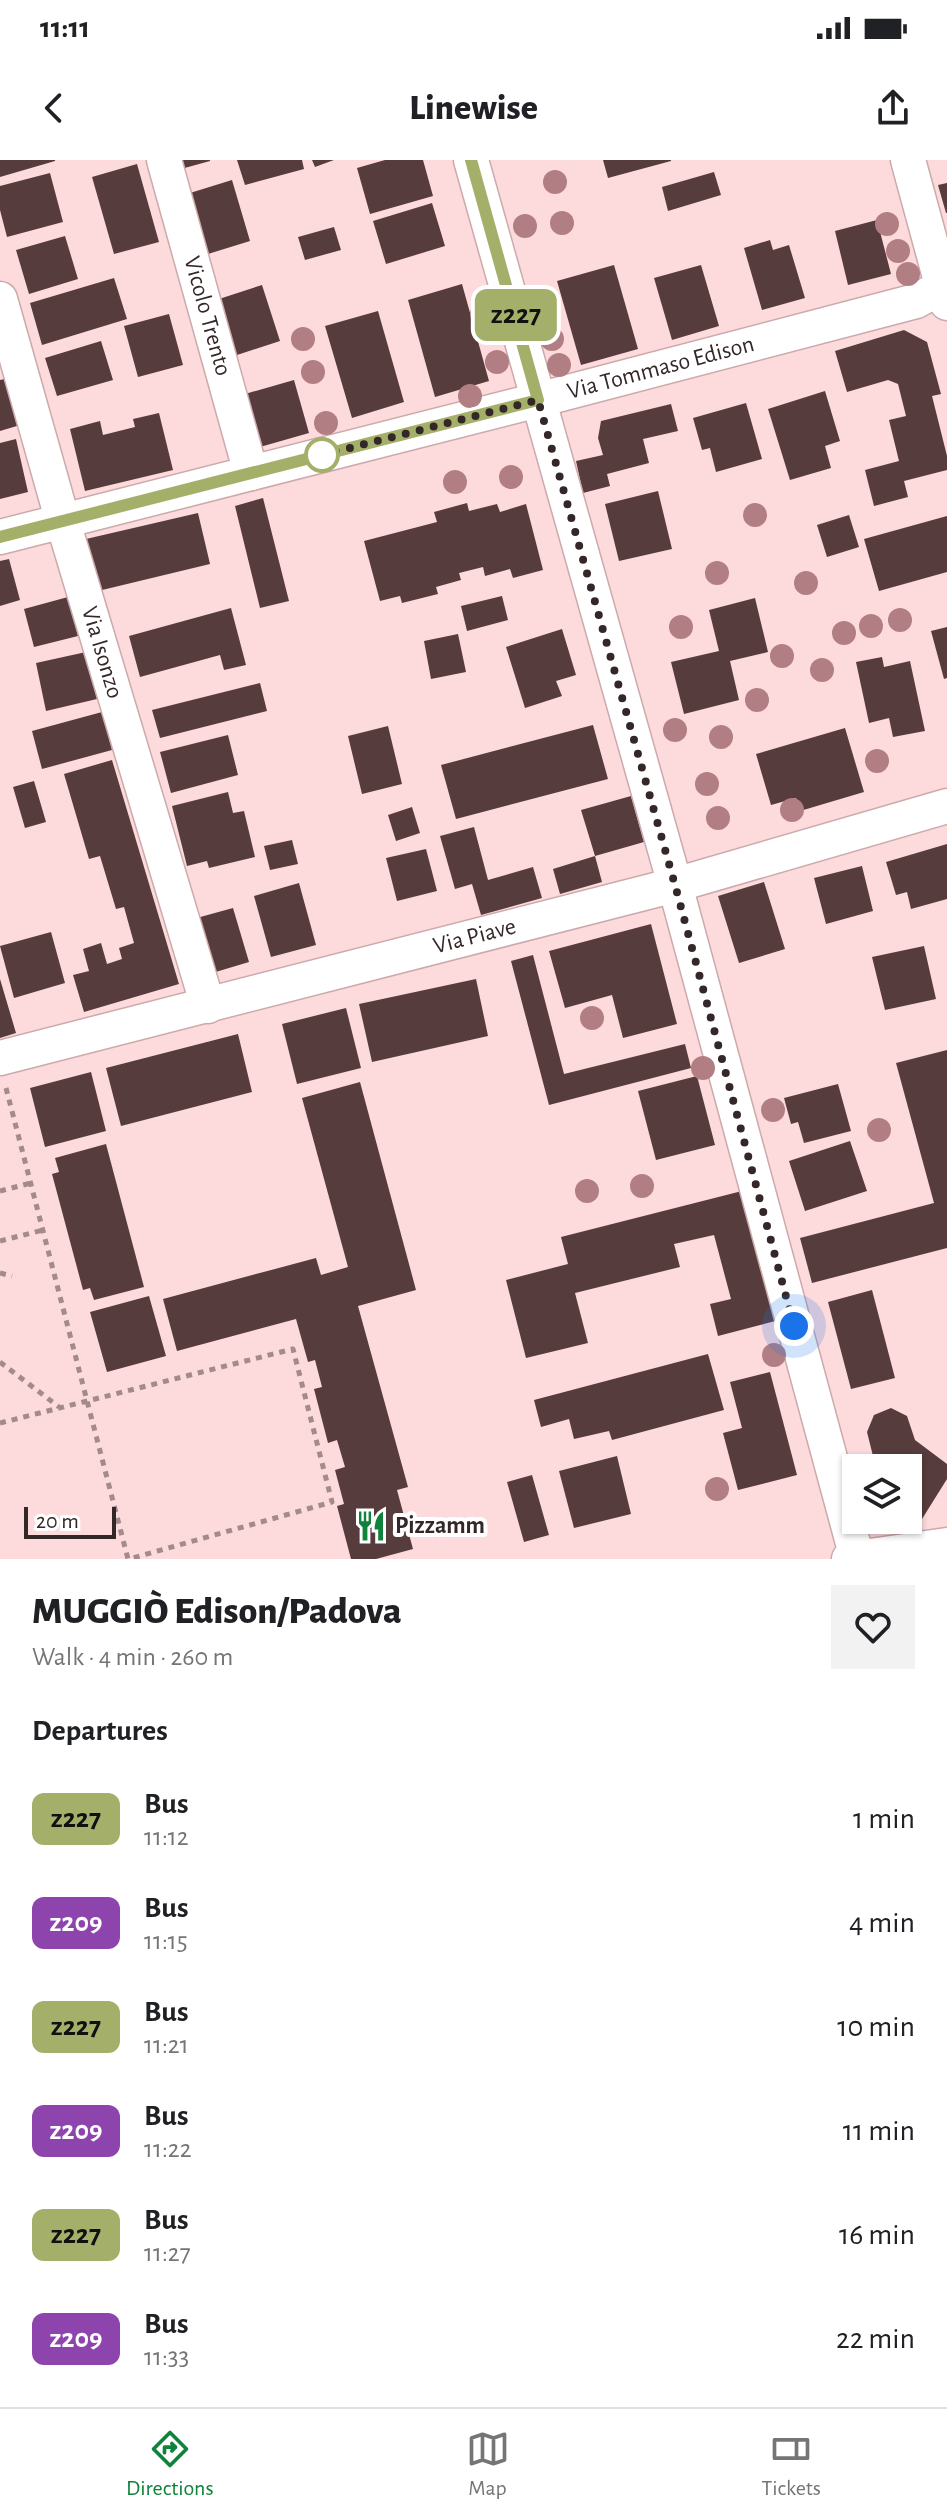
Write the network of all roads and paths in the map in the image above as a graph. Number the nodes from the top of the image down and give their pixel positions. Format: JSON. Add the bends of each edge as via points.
{"nodes":[{"id":1,"x":164,"y":160,"type":"edge"},
{"id":2,"x":471,"y":160,"type":"edge"},
{"id":3,"x":908,"y":160,"type":"edge"},
{"id":4,"x":946,"y":291,"type":"edge"},
{"id":5,"x":0,"y":299,"type":"edge"},
{"id":6,"x":538,"y":400,"type":"junction"},
{"id":7,"x":251,"y":473,"type":"junction"},
{"id":8,"x":63,"y":522,"type":"junction"},
{"id":9,"x":0,"y":537,"type":"edge"},
{"id":10,"x":947,"y":806,"type":"edge"},
{"id":11,"x":675,"y":885,"type":"junction"},
{"id":12,"x":208,"y":1006,"type":"junction"},
{"id":13,"x":2,"y":1068,"type":"edge"},
{"id":14,"x":31,"y":1183,"type":"junction"},
{"id":15,"x":0,"y":1191,"type":"edge"},
{"id":16,"x":43,"y":1230,"type":"junction"},
{"id":17,"x":0,"y":1241,"type":"edge"},
{"id":18,"x":0,"y":1273,"type":"edge"},
{"id":19,"x":12,"y":1276,"type":"dead end"},
{"id":20,"x":0,"y":1362,"type":"edge"},
{"id":21,"x":87,"y":1400,"type":"junction"},
{"id":22,"x":59,"y":1407,"type":"junction"},
{"id":23,"x":0,"y":1423,"type":"edge"},
{"id":24,"x":947,"y":1545,"type":"edge"},
{"id":25,"x":853,"y":1558,"type":"edge"},
{"id":26,"x":129,"y":1559,"type":"edge"}],
"edges":[{"from":1,"to":7,"type":"street","name":"Vicolo Trento"},
{"from":2,"to":6,"type":"street"},
{"from":3,"to":4,"type":"street"},
{"from":4,"to":6,"type":"street","name":"Via Tommaso Edison"},
{"from":5,"to":8,"type":"street","name":"Via Isonzo"},
{"from":6,"to":7,"type":"street","name":"Via Tommaso Edison"},
{"from":6,"to":11,"type":"street"},
{"from":7,"to":8,"type":"street","name":"Via Tommaso Edison"},
{"from":8,"to":9,"type":"street","name":"Via Tommaso Edison"},
{"from":8,"to":12,"type":"street","name":"Via Isonzo"},
{"from":10,"to":11,"type":"street","name":"Via Piave"},
{"from":11,"to":12,"type":"street","name":"Via Piave"},
{"from":11,"to":25,"type":"street"},
{"from":12,"to":13,"type":"street","name":"Via Piave"},
{"from":13,"to":14,"type":"path"},
{"from":14,"to":15,"type":"path"},
{"from":14,"to":16,"type":"path"},
{"from":16,"to":17,"type":"path"},
{"from":16,"to":21,"type":"path"},
{"from":18,"to":19,"type":"path"},
{"from":20,"to":22,"type":"path"},
{"from":21,"to":22,"type":"path"},
{"from":21,"to":26,"type":"path"},
{"from":21,"to":26,"type":"path","via":[[293,1349],[332,1502]]},
{"from":22,"to":23,"type":"path"},
{"from":24,"to":25,"type":"street"}]}
